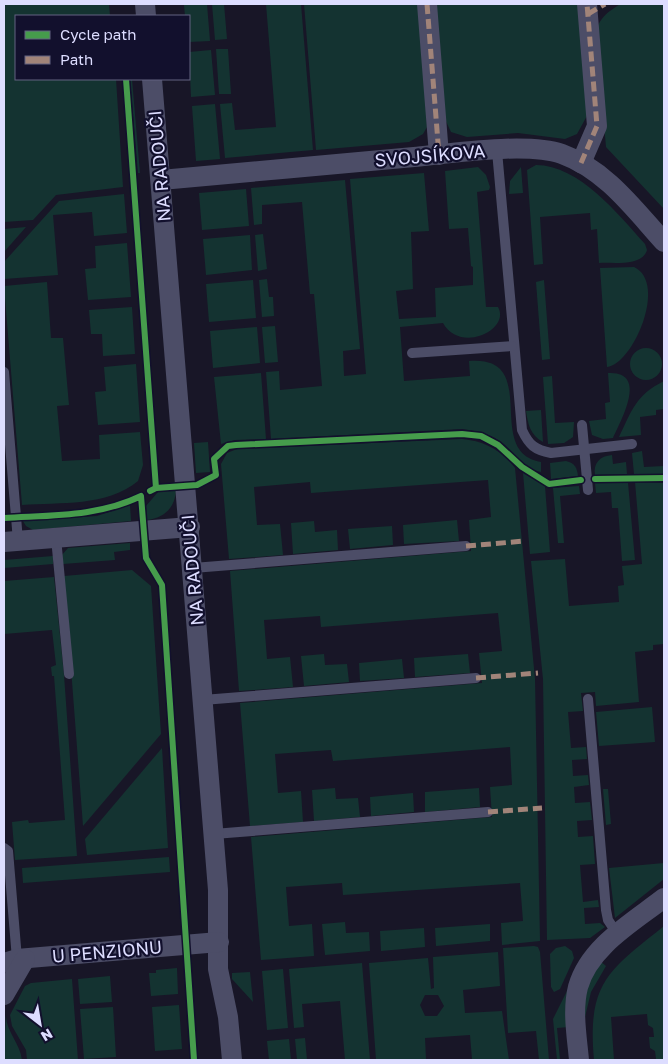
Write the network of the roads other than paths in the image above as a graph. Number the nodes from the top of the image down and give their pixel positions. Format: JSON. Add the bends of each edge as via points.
{"nodes":[{"id":1,"x":427,"y":4,"type":"edge"},
{"id":2,"x":593,"y":7,"type":"edge"},
{"id":3,"x":152,"y":80,"type":"edge"},
{"id":4,"x":497,"y":151,"type":"junction"},
{"id":5,"x":439,"y":154,"type":"junction"},
{"id":6,"x":580,"y":163,"type":"junction"},
{"id":7,"x":161,"y":180,"type":"junction"},
{"id":8,"x":664,"y":242,"type":"edge"},
{"id":9,"x":512,"y":346,"type":"junction"},
{"id":10,"x":412,"y":354,"type":"dead end"},
{"id":11,"x":4,"y":372,"type":"edge"},
{"id":12,"x":582,"y":425,"type":"dead end"},
{"id":13,"x":632,"y":444,"type":"dead end"},
{"id":14,"x":584,"y":450,"type":"junction"},
{"id":15,"x":588,"y":490,"type":"dead end"},
{"id":16,"x":190,"y":527,"type":"junction"},
{"id":17,"x":56,"y":538,"type":"junction"},
{"id":18,"x":11,"y":541,"type":"edge"},
{"id":19,"x":466,"y":546,"type":"dead end"},
{"id":20,"x":193,"y":568,"type":"junction"},
{"id":21,"x":69,"y":674,"type":"dead end"},
{"id":22,"x":476,"y":678,"type":"dead end"},
{"id":23,"x":588,"y":699,"type":"dead end"},
{"id":24,"x":203,"y":700,"type":"junction"},
{"id":25,"x":488,"y":812,"type":"dead end"},
{"id":26,"x":214,"y":834,"type":"junction"},
{"id":27,"x":4,"y":848,"type":"edge"},
{"id":28,"x":664,"y":898,"type":"edge"},
{"id":29,"x":618,"y":934,"type":"junction"},
{"id":30,"x":219,"y":942,"type":"junction"},
{"id":31,"x":15,"y":961,"type":"edge"},
{"id":32,"x":4,"y":988,"type":"edge"},
{"id":33,"x":232,"y":1060,"type":"edge"},
{"id":34,"x":579,"y":1060,"type":"edge"}],
"edges":[{"from":1,"to":5,"type":"street"},
{"from":2,"to":6,"type":"street","via":[[596,126]]},
{"from":3,"to":7,"type":"street","name":"NA RADOUČI"},
{"from":4,"to":5,"type":"street","name":"SVOJSÍKOVA"},
{"from":4,"to":6,"type":"street","name":"SVOJSÍKOVA","via":[[542,150]]},
{"from":4,"to":9,"type":"lane"},
{"from":5,"to":7,"type":"street","name":"SVOJSÍKOVA"},
{"from":6,"to":8,"type":"street","name":"SVOJSÍKOVA","via":[[608,181]]},
{"from":7,"to":16,"type":"street","name":"NA RADOUČI"},
{"from":9,"to":10,"type":"lane"},
{"from":9,"to":14,"type":"lane","via":[[519,417],[528,442],[538,451],[551,453]]},
{"from":11,"to":18,"type":"lane"},
{"from":12,"to":14,"type":"lane"},
{"from":13,"to":14,"type":"lane"},
{"from":14,"to":15,"type":"lane"},
{"from":16,"to":17,"type":"street"},
{"from":16,"to":20,"type":"street","name":"NA RADOUČI"},
{"from":17,"to":18,"type":"street"},
{"from":17,"to":21,"type":"lane"},
{"from":19,"to":20,"type":"lane"},
{"from":20,"to":24,"type":"street","name":"NA RADOUČI"},
{"from":22,"to":24,"type":"lane"},
{"from":23,"to":29,"type":"lane","via":[[606,910],[608,920]]},
{"from":24,"to":26,"type":"street","name":"NA RADOUČI"},
{"from":25,"to":26,"type":"lane"},
{"from":26,"to":30,"type":"street","name":"NA RADOUČI"},
{"from":27,"to":31,"type":"lane","via":[[8,851]]},
{"from":28,"to":29,"type":"street"},
{"from":29,"to":34,"type":"street","via":[[593,958],[582,975],[576,1019]]},
{"from":30,"to":31,"type":"street","name":"U PENZIONU"},
{"from":30,"to":33,"type":"street","name":"NA RADOUČI","via":[[219,974]]},
{"from":31,"to":32,"type":"street"}]}
